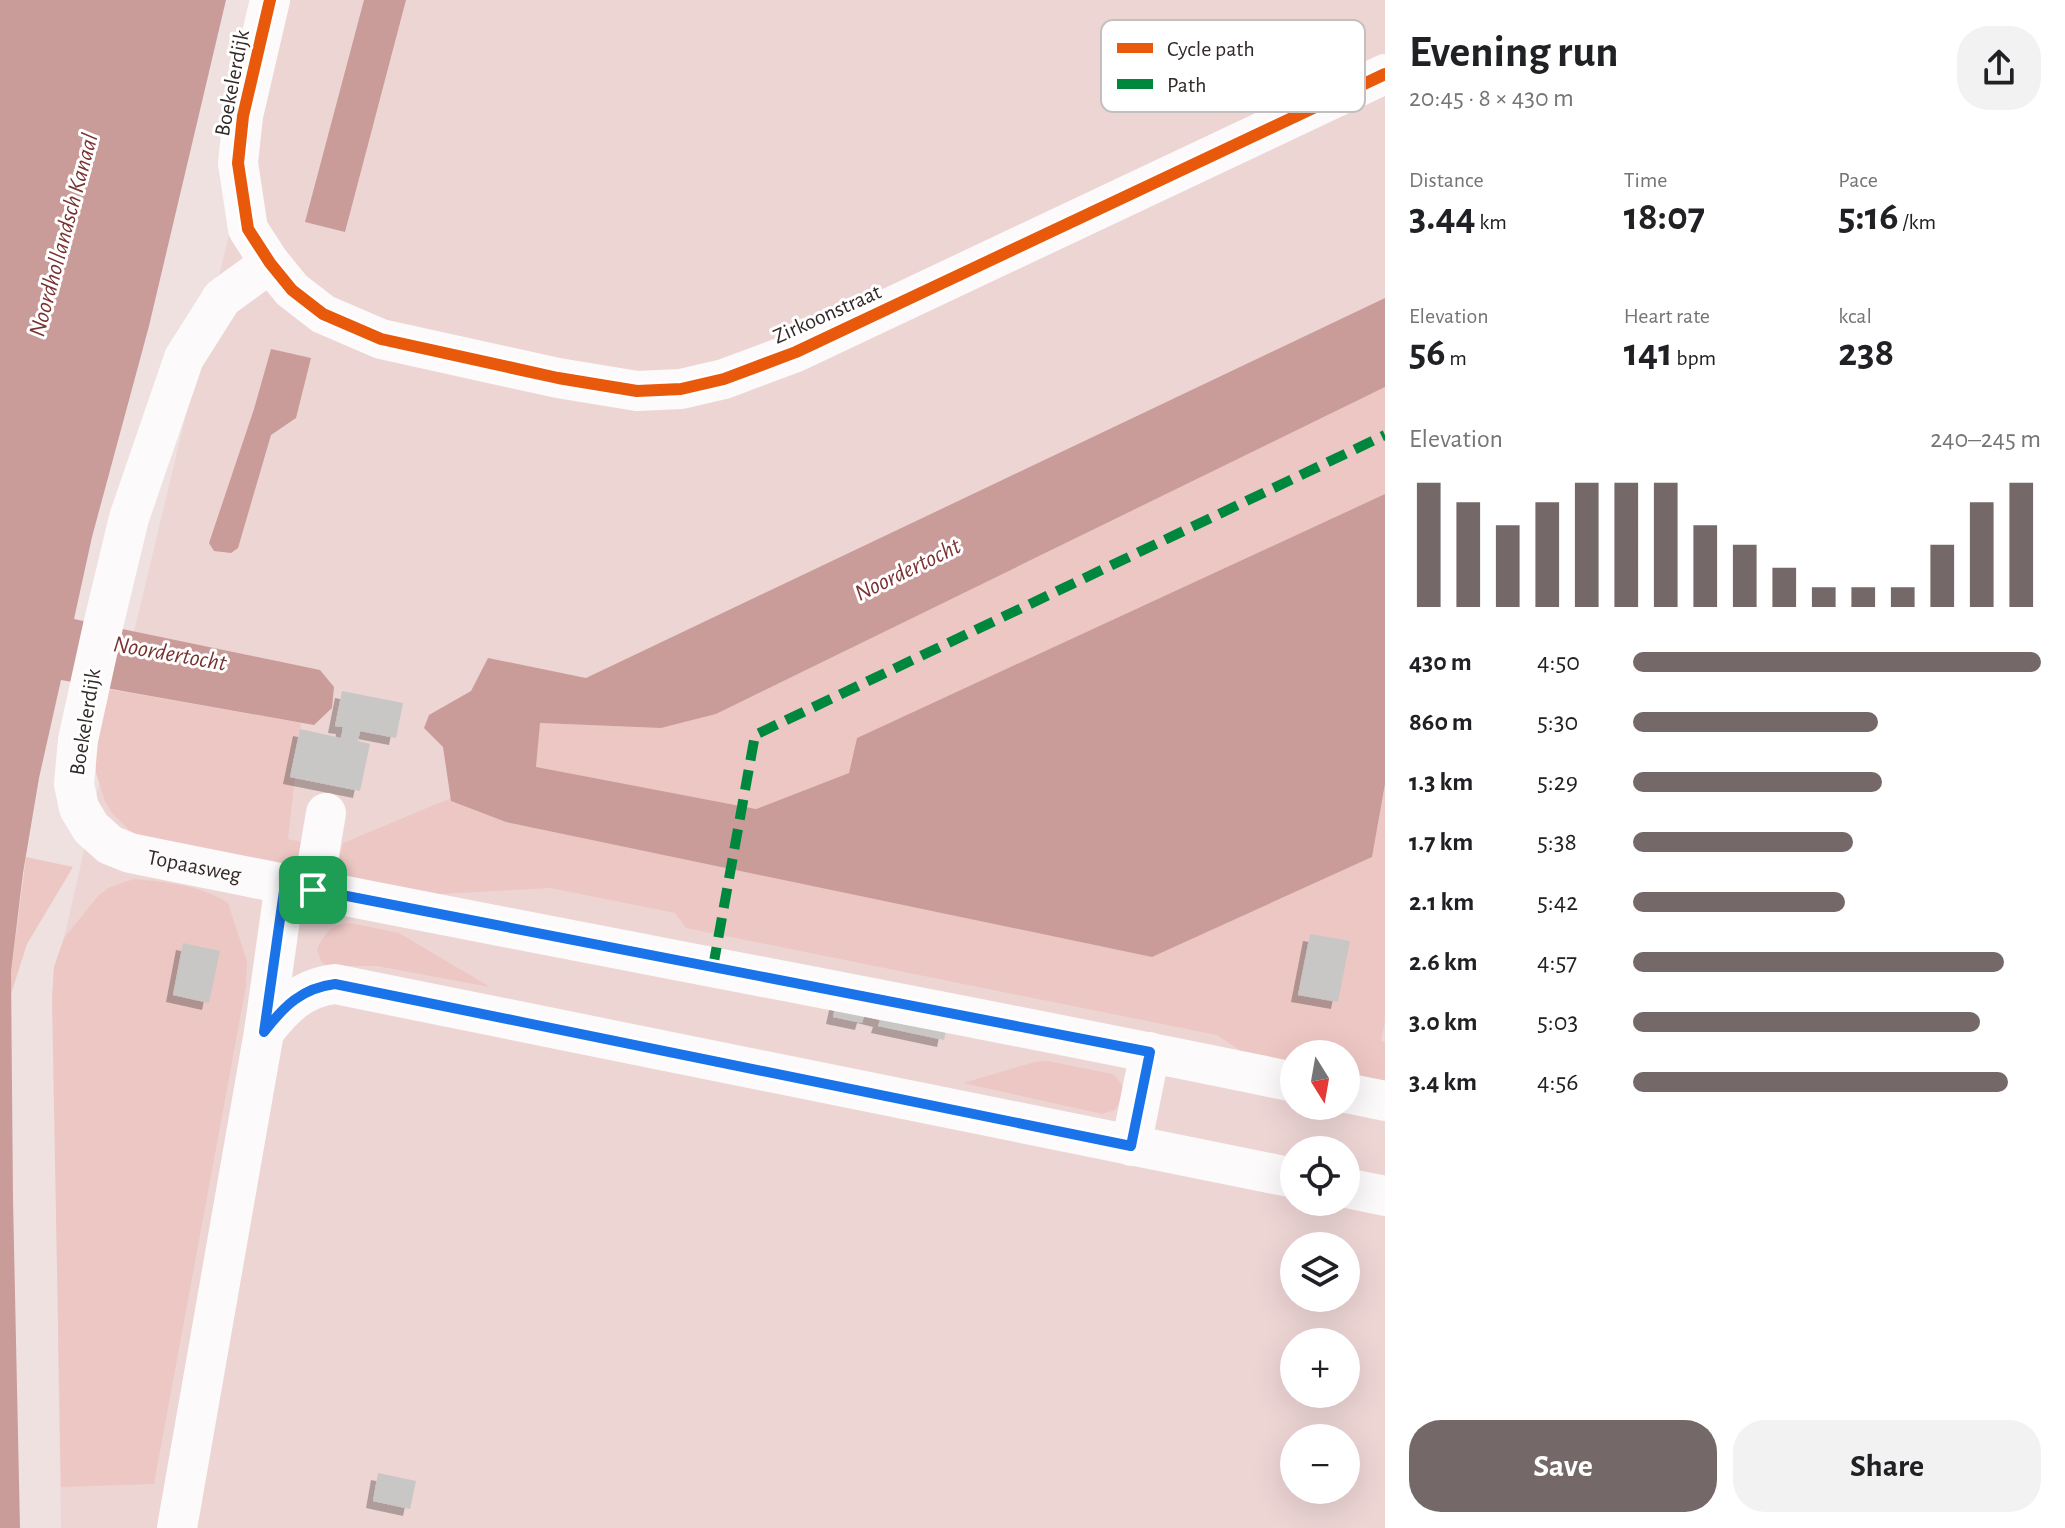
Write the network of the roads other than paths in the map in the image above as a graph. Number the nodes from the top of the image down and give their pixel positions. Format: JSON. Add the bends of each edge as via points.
{"nodes":[{"id":1,"x":270,"y":0,"type":"edge"},
{"id":2,"x":1385,"y":74,"type":"edge"},
{"id":3,"x":1365,"y":83,"type":"edge"},
{"id":4,"x":1304,"y":112,"type":"edge"},
{"id":5,"x":270,"y":263,"type":"junction"},
{"id":6,"x":326,"y":813,"type":"dead end"},
{"id":7,"x":91,"y":828,"type":"joint"},
{"id":8,"x":299,"y":887,"type":"junction"},
{"id":9,"x":264,"y":1032,"type":"junction"},
{"id":10,"x":1150,"y":1052,"type":"junction"},
{"id":11,"x":1280,"y":1079,"type":"edge"},
{"id":12,"x":1360,"y":1096,"type":"edge"},
{"id":13,"x":1385,"y":1101,"type":"edge"},
{"id":14,"x":1131,"y":1146,"type":"junction"},
{"id":15,"x":1280,"y":1175,"type":"edge"},
{"id":16,"x":1360,"y":1191,"type":"edge"},
{"id":17,"x":1385,"y":1196,"type":"edge"},
{"id":18,"x":177,"y":1528,"type":"edge"}],
"edges":[{"from":1,"to":5,"type":"street","name":"Boekelerdijk","via":[[243,116],[238,163],[248,229]]},
{"from":2,"to":3,"type":"street","name":"Zirkoonstraat"},
{"from":4,"to":5,"type":"street","name":"Zirkoonstraat","via":[[796,352],[681,389],[637,391],[558,378],[381,339],[323,314],[292,290]]},
{"from":5,"to":7,"type":"street","name":"Boekelerdijk","via":[[222,298],[184,358],[129,518],[78,740],[74,784]]},
{"from":6,"to":8,"type":"street"},
{"from":7,"to":8,"type":"street","name":"Topaasweg","via":[[110,845],[130,853]]},
{"from":8,"to":9,"type":"street"},
{"from":8,"to":10,"type":"street","name":"Topaasweg"},
{"from":9,"to":14,"type":"street","via":[[308,990],[335,984]]},
{"from":9,"to":18,"type":"street"},
{"from":10,"to":11,"type":"street","name":"Topaasweg"},
{"from":10,"to":14,"type":"street"},
{"from":12,"to":13,"type":"street"},
{"from":14,"to":15,"type":"street"},
{"from":16,"to":17,"type":"street"}]}
